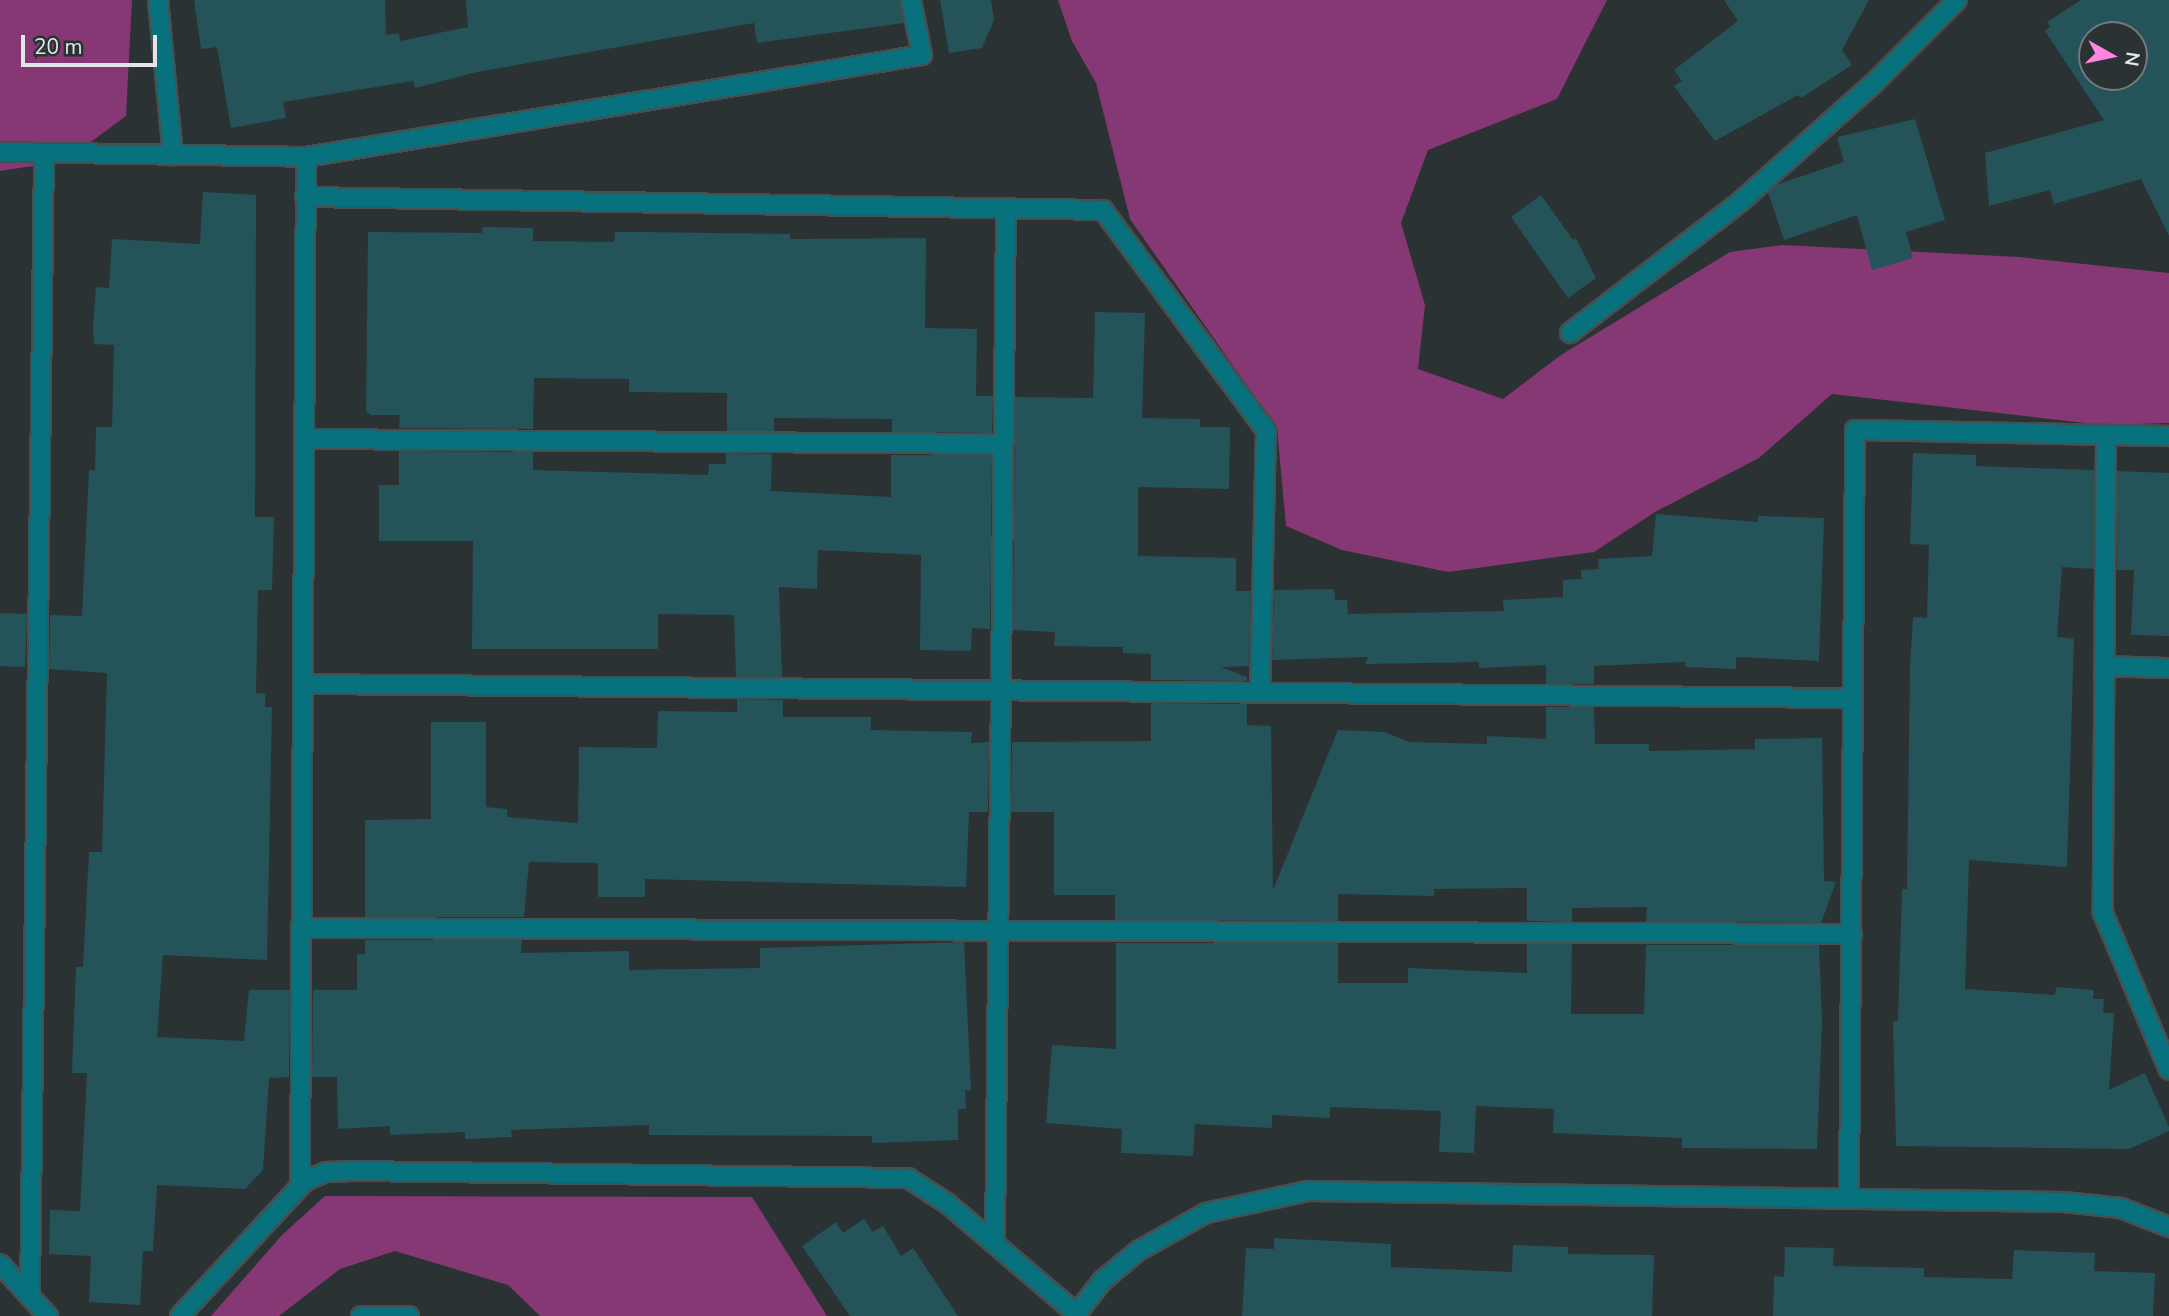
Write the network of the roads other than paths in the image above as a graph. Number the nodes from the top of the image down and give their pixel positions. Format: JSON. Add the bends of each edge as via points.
{"nodes":[{"id":1,"x":158,"y":0,"type":"edge"},
{"id":2,"x":911,"y":0,"type":"edge"},
{"id":3,"x":1957,"y":0,"type":"edge"},
{"id":4,"x":0,"y":152,"type":"edge"},
{"id":5,"x":44,"y":153,"type":"junction"},
{"id":6,"x":173,"y":155,"type":"junction"},
{"id":7,"x":306,"y":157,"type":"junction"},
{"id":8,"x":305,"y":197,"type":"junction"},
{"id":9,"x":1006,"y":208,"type":"junction"},
{"id":10,"x":1570,"y":333,"type":"dead end"},
{"id":11,"x":2106,"y":436,"type":"junction"},
{"id":12,"x":2169,"y":436,"type":"edge"},
{"id":13,"x":304,"y":439,"type":"junction"},
{"id":14,"x":1003,"y":444,"type":"junction"},
{"id":15,"x":2104,"y":666,"type":"junction"},
{"id":16,"x":2169,"y":668,"type":"edge"},
{"id":17,"x":303,"y":684,"type":"junction"},
{"id":18,"x":1000,"y":689,"type":"junction"},
{"id":19,"x":1260,"y":692,"type":"junction"},
{"id":20,"x":1853,"y":698,"type":"junction"},
{"id":21,"x":302,"y":928,"type":"junction"},
{"id":22,"x":998,"y":931,"type":"junction"},
{"id":23,"x":1852,"y":934,"type":"junction"},
{"id":24,"x":2169,"y":1070,"type":"edge"},
{"id":25,"x":300,"y":1186,"type":"junction"},
{"id":26,"x":1849,"y":1198,"type":"junction"},
{"id":27,"x":2169,"y":1227,"type":"edge"},
{"id":28,"x":995,"y":1243,"type":"junction"},
{"id":29,"x":0,"y":1264,"type":"edge"},
{"id":30,"x":30,"y":1296,"type":"junction"},
{"id":31,"x":1077,"y":1315,"type":"edge"},
{"id":32,"x":48,"y":1316,"type":"edge"},
{"id":33,"x":180,"y":1316,"type":"edge"},
{"id":34,"x":361,"y":1316,"type":"edge"},
{"id":35,"x":409,"y":1316,"type":"edge"}],
"edges":[{"from":1,"to":6,"type":"street"},
{"from":2,"to":7,"type":"street","via":[[922,55]]},
{"from":3,"to":10,"type":"street","via":[[1872,85],[1740,202]]},
{"from":4,"to":5,"type":"street"},
{"from":5,"to":6,"type":"street"},
{"from":5,"to":30,"type":"street"},
{"from":6,"to":7,"type":"street"},
{"from":7,"to":8,"type":"street"},
{"from":8,"to":9,"type":"street"},
{"from":8,"to":13,"type":"street"},
{"from":9,"to":14,"type":"street"},
{"from":9,"to":19,"type":"street","via":[[1103,210],[1266,430]]},
{"from":11,"to":12,"type":"street"},
{"from":11,"to":15,"type":"street"},
{"from":11,"to":20,"type":"street","via":[[1855,430]]},
{"from":13,"to":14,"type":"street"},
{"from":13,"to":17,"type":"street"},
{"from":14,"to":18,"type":"street"},
{"from":15,"to":16,"type":"street"},
{"from":15,"to":24,"type":"street","via":[[2103,913]]},
{"from":17,"to":18,"type":"street"},
{"from":17,"to":21,"type":"street"},
{"from":18,"to":19,"type":"street"},
{"from":18,"to":22,"type":"street"},
{"from":19,"to":20,"type":"street"},
{"from":20,"to":23,"type":"street"},
{"from":21,"to":22,"type":"street"},
{"from":21,"to":25,"type":"street"},
{"from":22,"to":23,"type":"street"},
{"from":22,"to":28,"type":"street"},
{"from":23,"to":26,"type":"street"},
{"from":25,"to":28,"type":"street","via":[[326,1172],[351,1171],[886,1175],[927,1187]]},
{"from":25,"to":33,"type":"street"},
{"from":26,"to":27,"type":"street","via":[[2064,1202],[2121,1208]]},
{"from":26,"to":31,"type":"street","via":[[1308,1191],[1206,1213],[1138,1251],[1102,1281]]},
{"from":28,"to":31,"type":"street"},
{"from":29,"to":30,"type":"street"},
{"from":30,"to":32,"type":"street"},
{"from":34,"to":35,"type":"street"}]}
